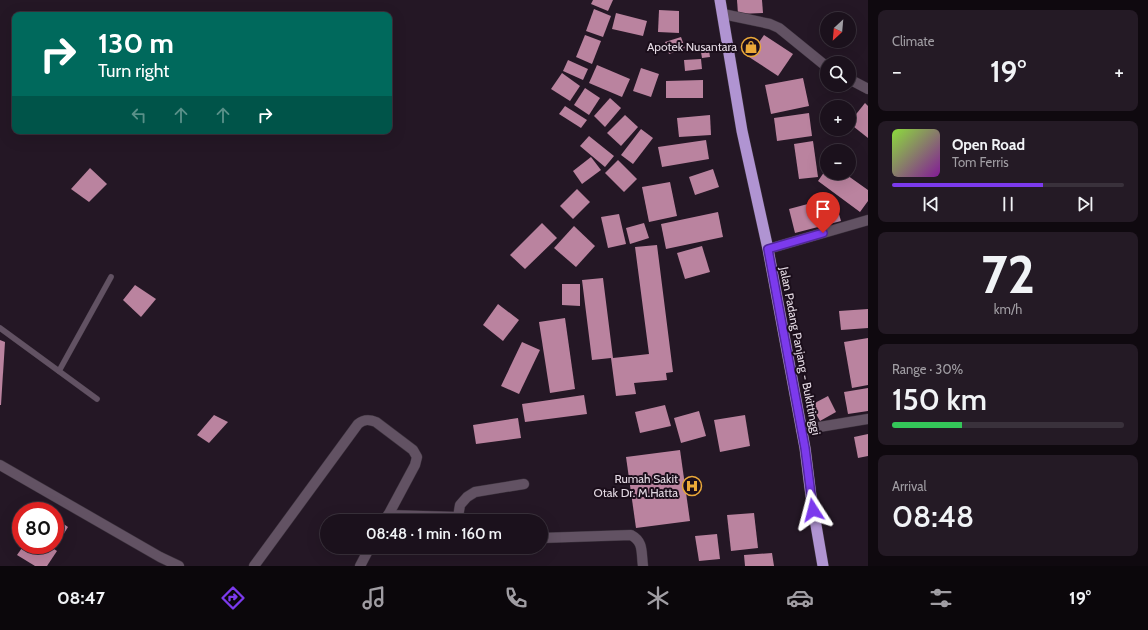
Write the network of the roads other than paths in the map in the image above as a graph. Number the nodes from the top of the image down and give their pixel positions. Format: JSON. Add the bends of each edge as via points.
{"nodes":[{"id":1,"x":720,"y":0,"type":"edge"},
{"id":2,"x":723,"y":14,"type":"junction"},
{"id":3,"x":820,"y":61,"type":"edge"},
{"id":4,"x":856,"y":83,"type":"edge"},
{"id":5,"x":868,"y":89,"type":"edge"},
{"id":6,"x":868,"y":220,"type":"edge"},
{"id":7,"x":768,"y":249,"type":"junction"},
{"id":8,"x":111,"y":277,"type":"dead end"},
{"id":9,"x":0,"y":328,"type":"edge"},
{"id":10,"x":59,"y":371,"type":"junction"},
{"id":11,"x":97,"y":399,"type":"dead end"},
{"id":12,"x":868,"y":419,"type":"edge"},
{"id":13,"x":801,"y":430,"type":"junction"},
{"id":14,"x":0,"y":465,"type":"edge"},
{"id":15,"x":524,"y":484,"type":"dead end"},
{"id":16,"x":388,"y":514,"type":"edge"},
{"id":17,"x":459,"y":514,"type":"edge"},
{"id":18,"x":548,"y":538,"type":"edge"},
{"id":19,"x":366,"y":554,"type":"edge"},
{"id":20,"x":179,"y":566,"type":"edge"},
{"id":21,"x":254,"y":566,"type":"edge"},
{"id":22,"x":360,"y":566,"type":"edge"},
{"id":23,"x":643,"y":566,"type":"edge"},
{"id":24,"x":823,"y":566,"type":"edge"}],
"edges":[{"from":1,"to":2,"type":"highway","name":"Jalan Padang Panjang - Bukittinggi"},
{"from":2,"to":3,"type":"street","via":[[780,28]]},
{"from":2,"to":7,"type":"highway","name":"Jalan Padang Panjang - Bukittinggi","via":[[742,131]]},
{"from":4,"to":5,"type":"street"},
{"from":6,"to":7,"type":"street"},
{"from":7,"to":13,"type":"highway","name":"Jalan Padang Panjang - Bukittinggi"},
{"from":8,"to":10,"type":"lane"},
{"from":9,"to":10,"type":"lane"},
{"from":10,"to":11,"type":"lane"},
{"from":12,"to":13,"type":"street"},
{"from":13,"to":24,"type":"highway","name":"Jalan Padang Panjang - Bukittinggi"},
{"from":14,"to":20,"type":"street"},
{"from":15,"to":17,"type":"street","via":[[475,492],[460,505]]},
{"from":16,"to":21,"type":"street","via":[[417,457],[413,450],[376,422],[363,420],[353,430]]},
{"from":18,"to":23,"type":"street","via":[[630,535],[638,539]]},
{"from":19,"to":22,"type":"street"}]}
